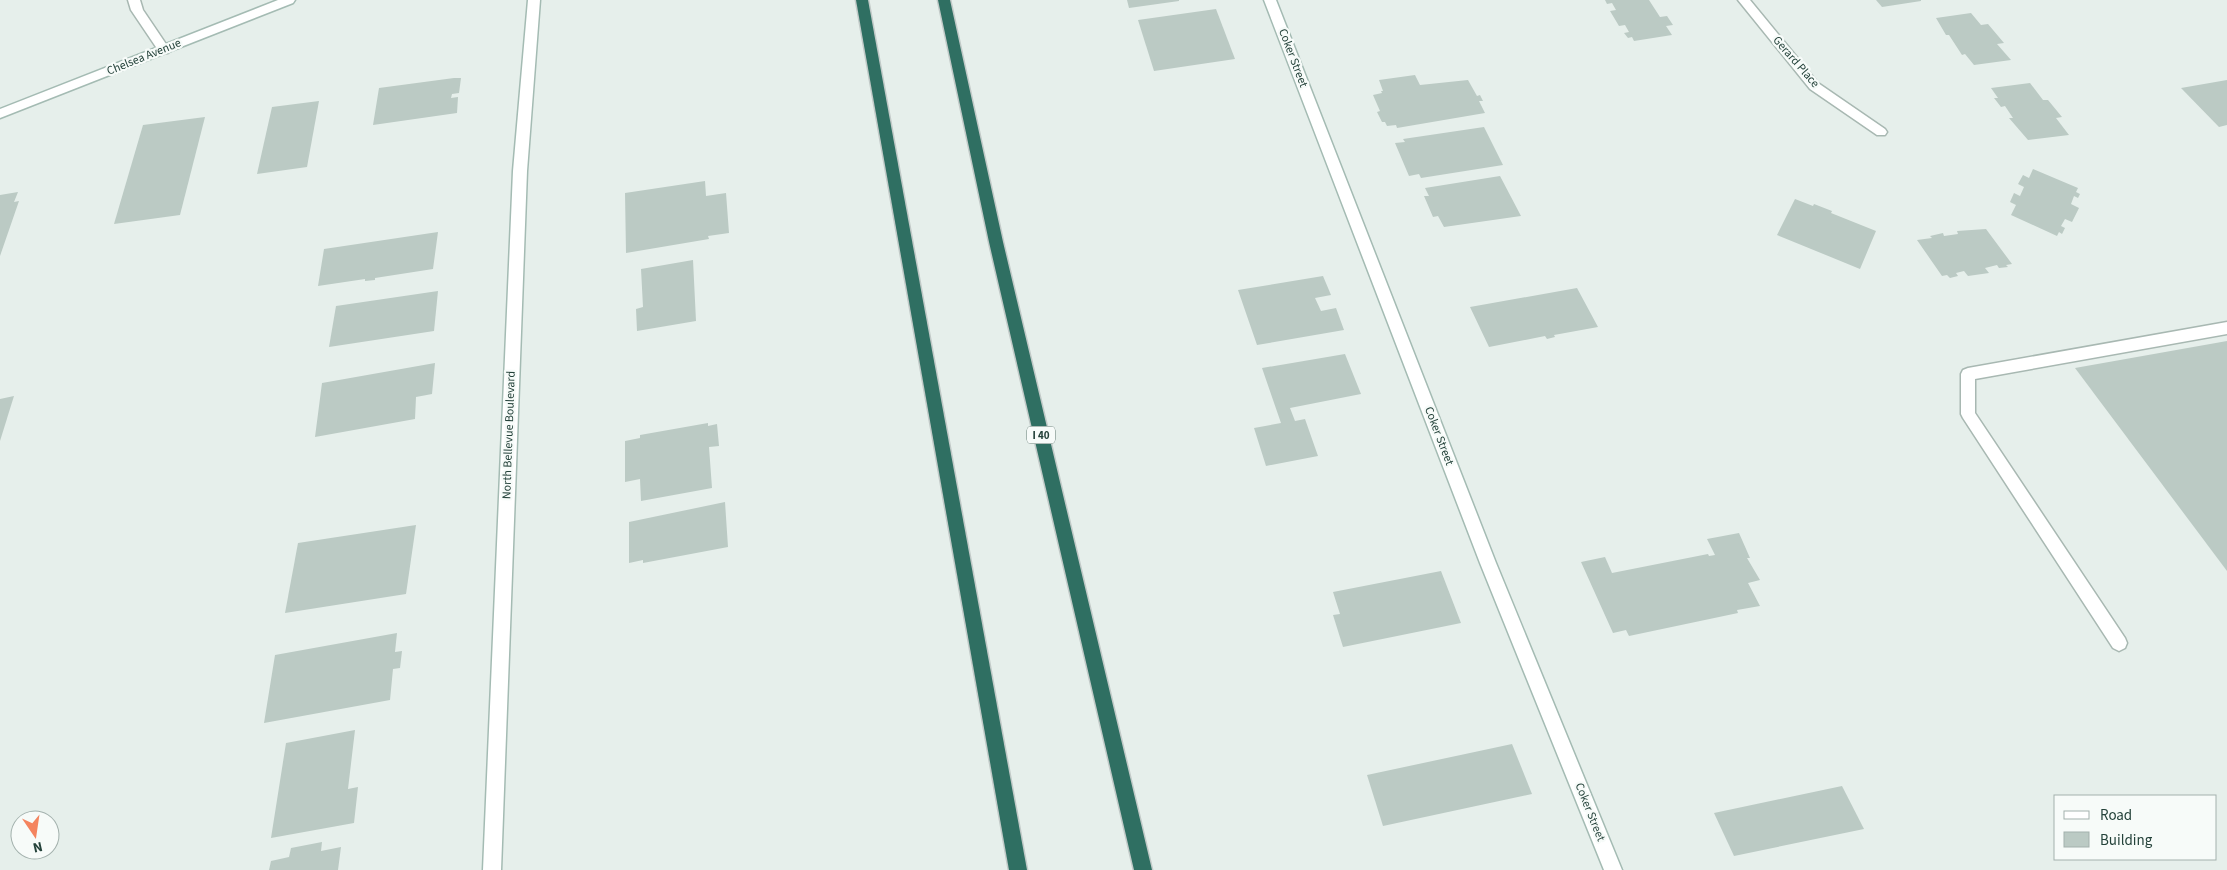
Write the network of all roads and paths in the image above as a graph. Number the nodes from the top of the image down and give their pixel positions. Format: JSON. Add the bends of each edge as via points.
{"nodes":[{"id":1,"x":134,"y":0,"type":"edge"},
{"id":2,"x":289,"y":0,"type":"edge"},
{"id":3,"x":534,"y":0,"type":"edge"},
{"id":4,"x":862,"y":0,"type":"edge"},
{"id":5,"x":944,"y":0,"type":"edge"},
{"id":6,"x":1270,"y":0,"type":"edge"},
{"id":7,"x":1744,"y":0,"type":"edge"},
{"id":8,"x":164,"y":50,"type":"junction"},
{"id":9,"x":0,"y":114,"type":"edge"},
{"id":10,"x":1881,"y":132,"type":"dead end"},
{"id":11,"x":2227,"y":328,"type":"edge"},
{"id":12,"x":2119,"y":643,"type":"dead end"},
{"id":13,"x":492,"y":870,"type":"edge"},
{"id":14,"x":1018,"y":870,"type":"edge"},
{"id":15,"x":1143,"y":870,"type":"edge"},
{"id":16,"x":1613,"y":870,"type":"edge"}],
"edges":[{"from":1,"to":8,"type":"main road","via":[[137,10]]},
{"from":2,"to":8,"type":"main road","name":"Chelsea Avenue"},
{"from":3,"to":13,"type":"main road","name":"North Bellevue Boulevard","via":[[520,171]]},
{"from":4,"to":14,"type":"highway"},
{"from":5,"to":15,"type":"highway","number":"I 40","via":[[996,242]]},
{"from":6,"to":16,"type":"main road","name":"Coker Street","via":[[1488,563]]},
{"from":7,"to":10,"type":"main road","name":"Gerard Place","via":[[1814,86]]},
{"from":8,"to":9,"type":"main road","name":"Chelsea Avenue"},
{"from":11,"to":12,"type":"main road","via":[[1968,374],[1968,414]]}]}
